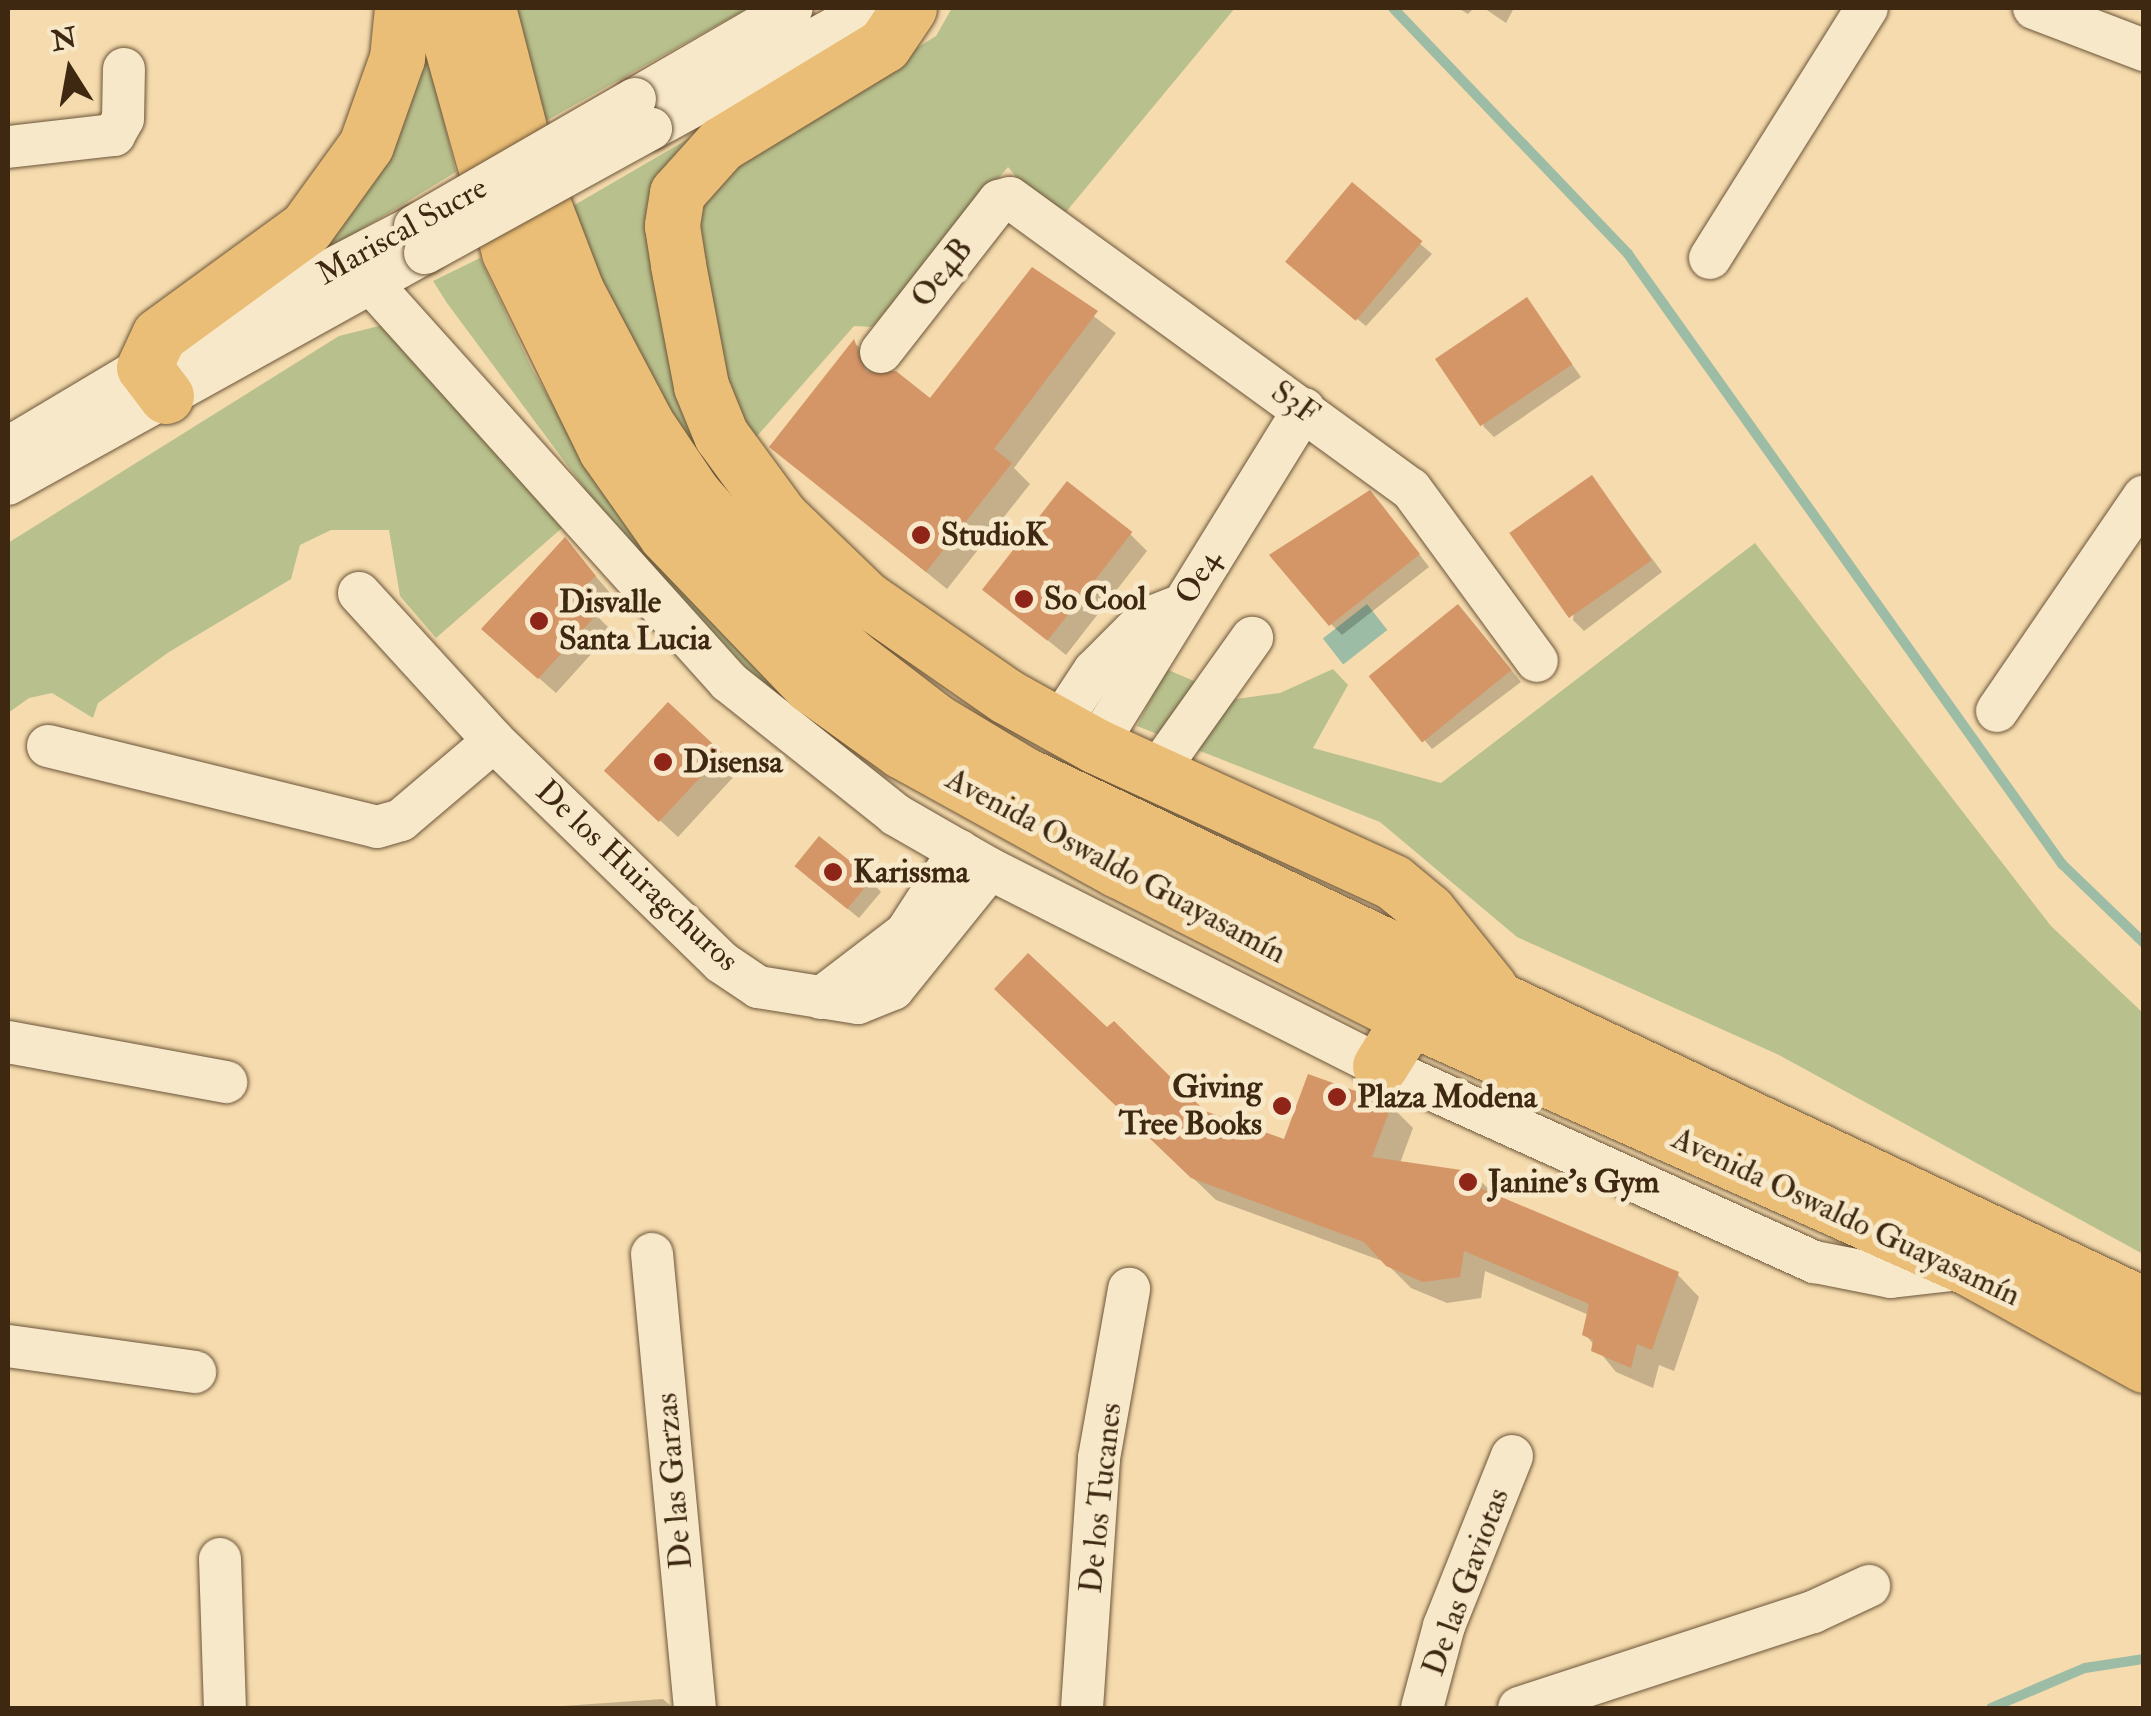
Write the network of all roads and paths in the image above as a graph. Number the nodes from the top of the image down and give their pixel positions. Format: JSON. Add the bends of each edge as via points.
{"nodes":[{"id":1,"x":402,"y":8,"type":"edge"},
{"id":2,"x":441,"y":8,"type":"edge"},
{"id":3,"x":488,"y":8,"type":"edge"},
{"id":4,"x":792,"y":8,"type":"edge"},
{"id":5,"x":872,"y":8,"type":"edge"},
{"id":6,"x":910,"y":8,"type":"edge"},
{"id":7,"x":1868,"y":8,"type":"edge"},
{"id":8,"x":2034,"y":8,"type":"edge"},
{"id":9,"x":2144,"y":50,"type":"edge"},
{"id":10,"x":124,"y":69,"type":"dead end"},
{"id":11,"x":644,"y":114,"type":"junction"},
{"id":12,"x":8,"y":147,"type":"edge"},
{"id":13,"x":1005,"y":196,"type":"joint"},
{"id":14,"x":1710,"y":258,"type":"dead end"},
{"id":15,"x":360,"y":273,"type":"junction"},
{"id":16,"x":882,"y":352,"type":"dead end"},
{"id":17,"x":155,"y":381,"type":"junction"},
{"id":18,"x":1304,"y":409,"type":"junction"},
{"id":19,"x":8,"y":448,"type":"edge"},
{"id":20,"x":8,"y":484,"type":"edge"},
{"id":21,"x":2144,"y":496,"type":"edge"},
{"id":22,"x":359,"y":593,"type":"dead end"},
{"id":23,"x":1252,"y":638,"type":"dead end"},
{"id":24,"x":1537,"y":661,"type":"dead end"},
{"id":25,"x":1997,"y":711,"type":"dead end"},
{"id":26,"x":1078,"y":735,"type":"junction"},
{"id":27,"x":494,"y":741,"type":"junction"},
{"id":28,"x":48,"y":746,"type":"dead end"},
{"id":29,"x":1156,"y":773,"type":"junction"},
{"id":30,"x":974,"y":860,"type":"junction"},
{"id":31,"x":1498,"y":998,"type":"junction"},
{"id":32,"x":1410,"y":1018,"type":"junction"},
{"id":33,"x":8,"y":1042,"type":"edge"},
{"id":34,"x":1380,"y":1066,"type":"junction"},
{"id":35,"x":226,"y":1082,"type":"dead end"},
{"id":36,"x":652,"y":1254,"type":"dead end"},
{"id":37,"x":1968,"y":1268,"type":"junction"},
{"id":38,"x":1129,"y":1289,"type":"dead end"},
{"id":39,"x":2144,"y":1304,"type":"edge"},
{"id":40,"x":8,"y":1346,"type":"edge"},
{"id":41,"x":2144,"y":1365,"type":"edge"},
{"id":42,"x":195,"y":1372,"type":"dead end"},
{"id":43,"x":1512,"y":1456,"type":"dead end"},
{"id":44,"x":220,"y":1559,"type":"dead end"},
{"id":45,"x":1869,"y":1586,"type":"dead end"},
{"id":46,"x":225,"y":1708,"type":"edge"},
{"id":47,"x":696,"y":1708,"type":"edge"},
{"id":48,"x":1082,"y":1708,"type":"edge"},
{"id":49,"x":1422,"y":1708,"type":"edge"},
{"id":50,"x":1519,"y":1708,"type":"edge"}],
"edges":[{"from":1,"to":17,"type":"main road","via":[[383,103],[340,188],[306,228],[159,335]]},
{"from":2,"to":32,"type":"main road","name":"Avenida Oswaldo Guayasamín","via":[[509,252],[547,339],[606,450],[666,536],[730,608],[810,685],[992,806]]},
{"from":3,"to":31,"type":"main road","name":"Avenida Oswaldo Guayasamín","via":[[530,170],[600,339],[694,493],[776,588],[935,721],[1024,774]]},
{"from":4,"to":11,"type":"street","name":"Mariscal Sucre"},
{"from":5,"to":11,"type":"street"},
{"from":6,"to":26,"type":"main road","via":[[884,45],[721,144],[677,193],[672,226],[701,386],[739,462],[833,570],[992,686]]},
{"from":7,"to":14,"type":"street"},
{"from":8,"to":9,"type":"street"},
{"from":10,"to":12,"type":"street","via":[[124,120],[114,135]]},
{"from":11,"to":15,"type":"street","name":"Mariscal Sucre","bridge":true},
{"from":13,"to":16,"type":"street","name":"Oe4B"},
{"from":13,"to":18,"type":"street","name":"S3F"},
{"from":15,"to":17,"type":"street","name":"Mariscal Sucre"},
{"from":15,"to":30,"type":"street","via":[[729,682],[896,815]]},
{"from":17,"to":19,"type":"street","name":"Mariscal Sucre"},
{"from":17,"to":20,"type":"street","name":"Mariscal Sucre"},
{"from":18,"to":24,"type":"street","name":"S3F","via":[[1420,498]]},
{"from":18,"to":26,"type":"street","name":"Oe4","via":[[1177,608],[1166,642]]},
{"from":21,"to":25,"type":"street"},
{"from":22,"to":27,"type":"street","name":"De los Huiragchuros"},
{"from":23,"to":29,"type":"street"},
{"from":26,"to":29,"type":"main road"},
{"from":27,"to":28,"type":"street","via":[[401,820],[376,827]]},
{"from":27,"to":30,"type":"street","name":"De los Huiragchuros","via":[[721,962],[758,986],[858,1002],[893,989]]},
{"from":29,"to":31,"type":"main road","via":[[1393,882],[1428,911]]},
{"from":30,"to":34,"type":"street"},
{"from":31,"to":39,"type":"main road","name":"Avenida Oswaldo Guayasamín"},
{"from":32,"to":34,"type":"main road"},
{"from":32,"to":37,"type":"main road","name":"Avenida Oswaldo Guayasamín"},
{"from":33,"to":35,"type":"street"},
{"from":34,"to":37,"type":"street","via":[[1815,1262],[1891,1276]]},
{"from":36,"to":47,"type":"street","name":"De las Garzas"},
{"from":37,"to":41,"type":"main road","name":"Avenida Oswaldo Guayasamín"},
{"from":38,"to":48,"type":"street","name":"De los Tucanes","via":[[1100,1458]]},
{"from":40,"to":42,"type":"street"},
{"from":43,"to":49,"type":"street","name":"De las Gaviotas","via":[[1444,1626]]},
{"from":44,"to":46,"type":"street"},
{"from":45,"to":50,"type":"street","via":[[1813,1612]]}]}
